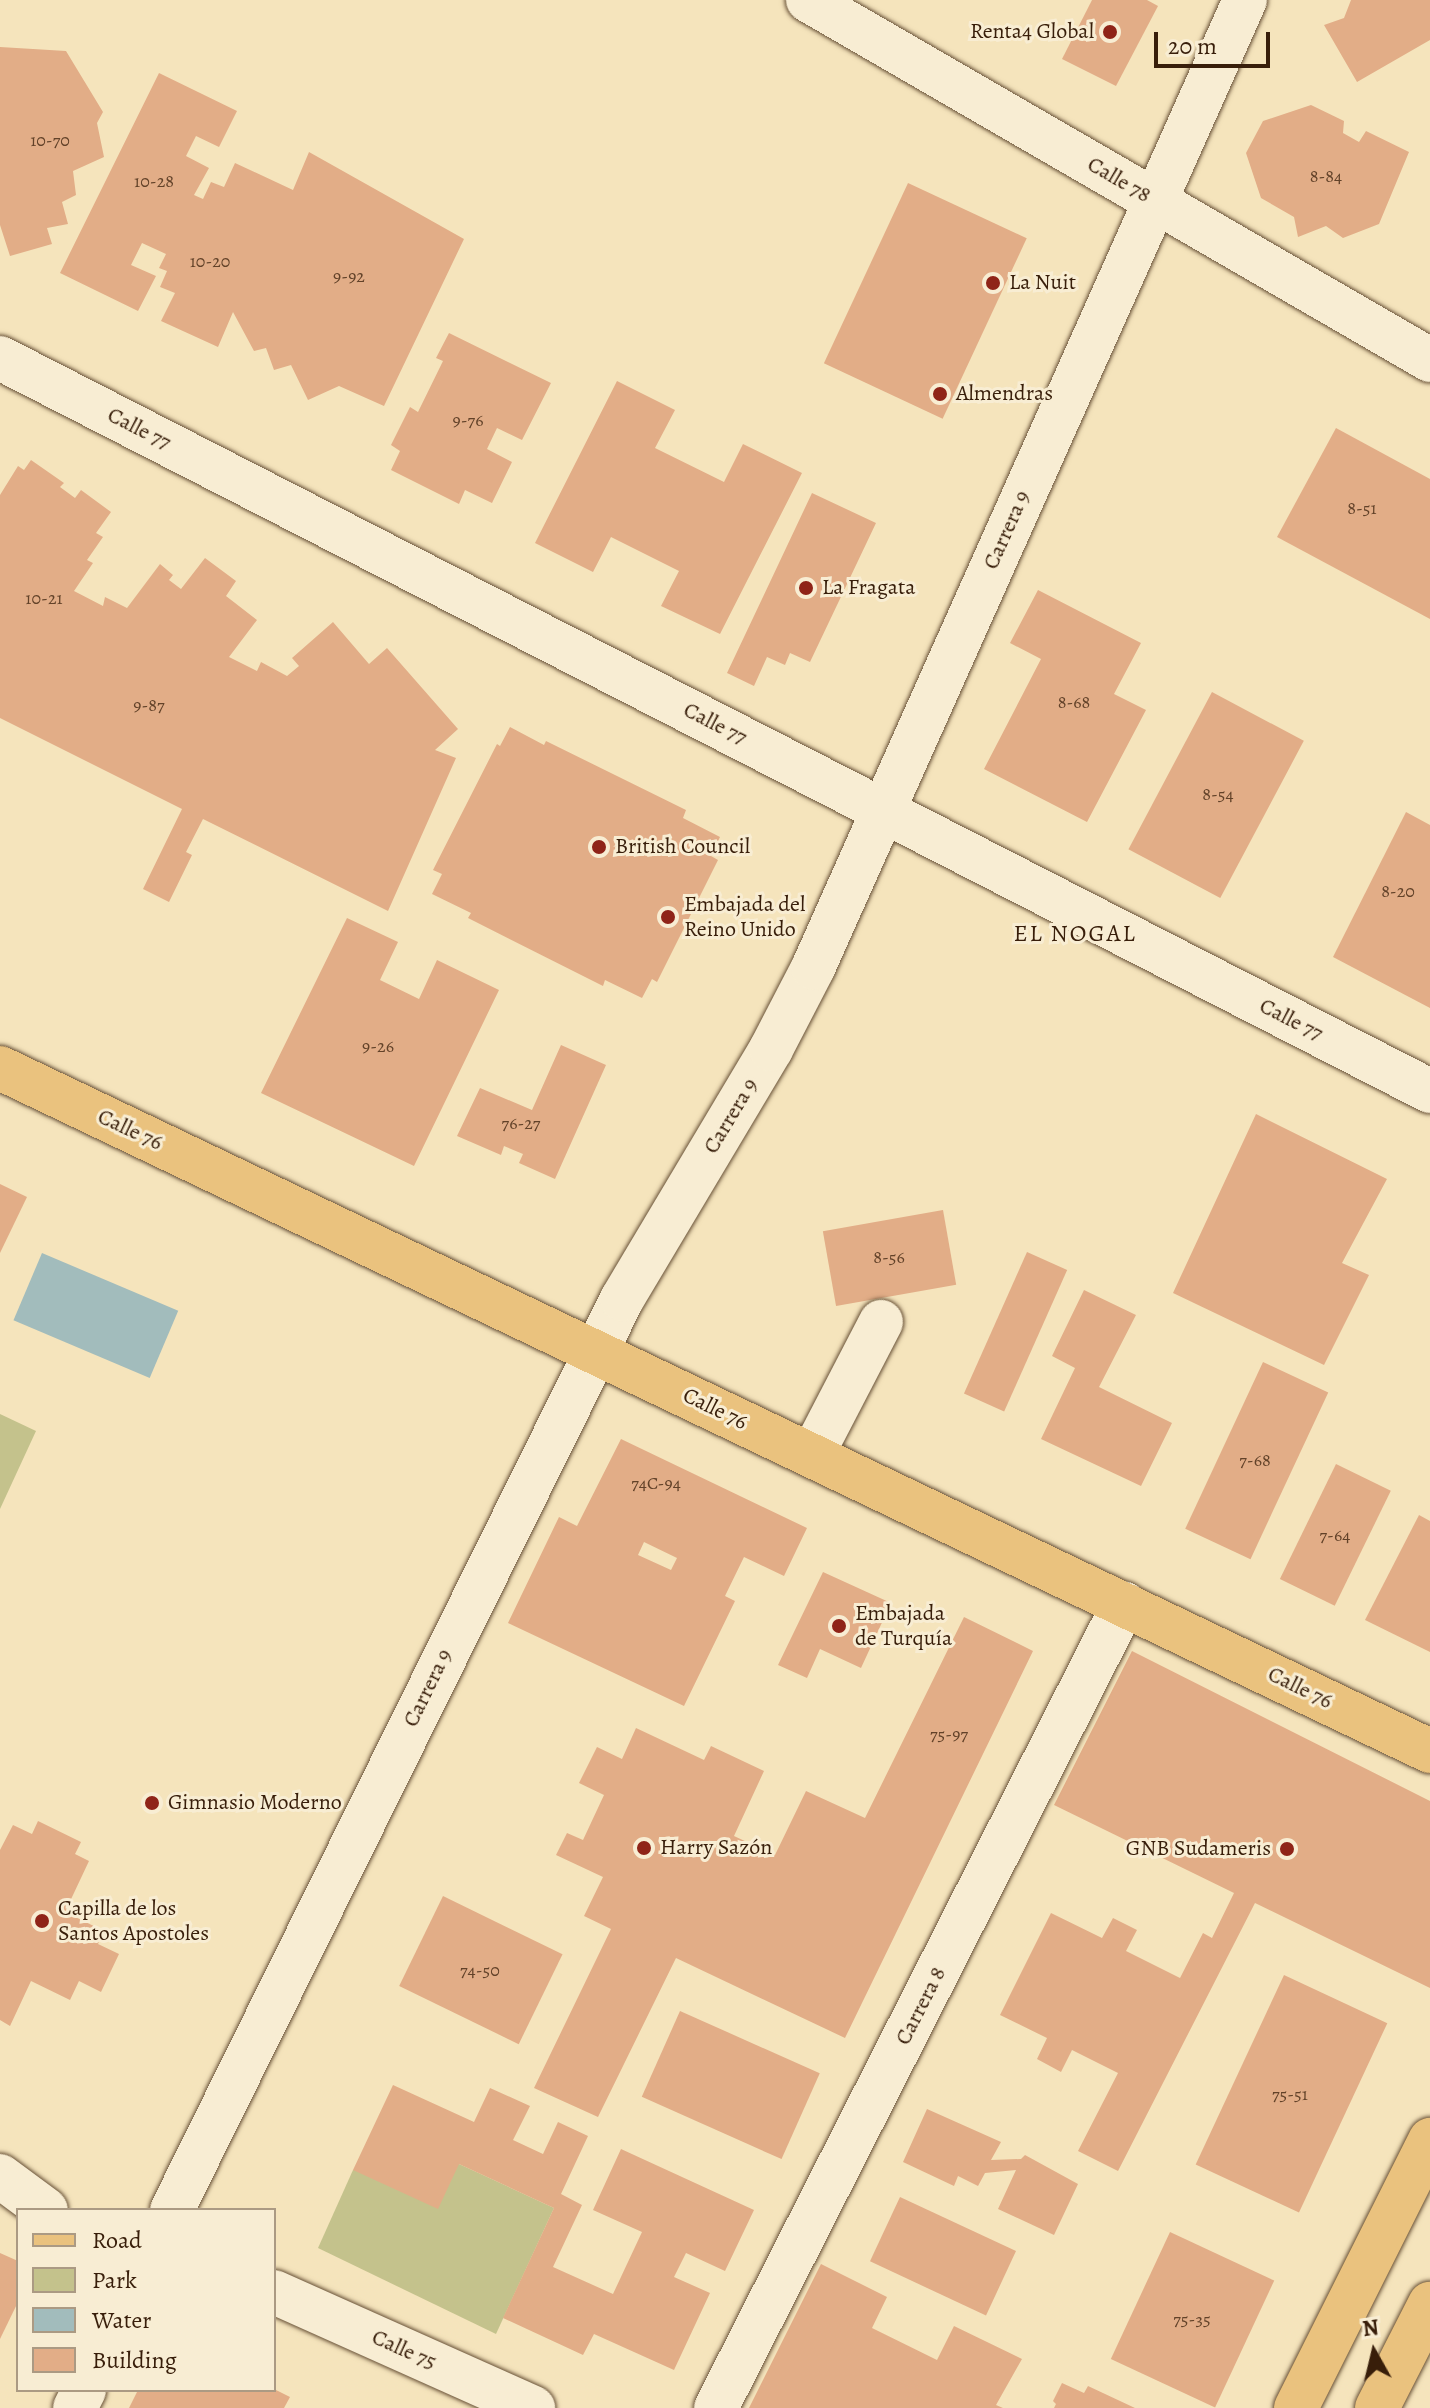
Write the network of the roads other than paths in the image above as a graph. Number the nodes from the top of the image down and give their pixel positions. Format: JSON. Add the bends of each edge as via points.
{"nodes":[{"id":1,"x":808,"y":0,"type":"edge"},
{"id":2,"x":1245,"y":0,"type":"edge"},
{"id":3,"x":1154,"y":200,"type":"junction"},
{"id":4,"x":0,"y":358,"type":"edge"},
{"id":5,"x":1430,"y":360,"type":"edge"},
{"id":6,"x":883,"y":810,"type":"junction"},
{"id":7,"x":0,"y":1068,"type":"edge"},
{"id":8,"x":1430,"y":1091,"type":"edge"},
{"id":9,"x":881,"y":1322,"type":"dead end"},
{"id":10,"x":595,"y":1351,"type":"junction"},
{"id":11,"x":812,"y":1455,"type":"junction"},
{"id":12,"x":1124,"y":1604,"type":"junction"},
{"id":13,"x":1430,"y":1751,"type":"edge"},
{"id":14,"x":1430,"y":2140,"type":"edge"},
{"id":15,"x":0,"y":2176,"type":"edge"},
{"id":16,"x":43,"y":2208,"type":"edge"},
{"id":17,"x":173,"y":2208,"type":"edge"},
{"id":18,"x":276,"y":2293,"type":"edge"},
{"id":19,"x":1425,"y":2326,"type":"edge"},
{"id":20,"x":533,"y":2408,"type":"edge"},
{"id":21,"x":716,"y":2408,"type":"edge"},
{"id":22,"x":1296,"y":2408,"type":"edge"},
{"id":23,"x":1377,"y":2408,"type":"edge"}],
"edges":[{"from":1,"to":3,"type":"street","name":"Calle 78"},
{"from":2,"to":3,"type":"street","name":"Carrera 9"},
{"from":3,"to":5,"type":"street","name":"Calle 78"},
{"from":3,"to":6,"type":"street","name":"Carrera 9"},
{"from":4,"to":6,"type":"street","name":"Calle 77"},
{"from":6,"to":8,"type":"street","name":"Calle 77"},
{"from":6,"to":10,"type":"street","name":"Carrera 9","via":[[771,1049]]},
{"from":7,"to":10,"type":"main road","name":"Calle 76"},
{"from":9,"to":11,"type":"street"},
{"from":10,"to":11,"type":"main road","name":"Calle 76"},
{"from":10,"to":17,"type":"street","name":"Carrera 9"},
{"from":11,"to":12,"type":"main road","name":"Calle 76"},
{"from":12,"to":13,"type":"main road","name":"Calle 76"},
{"from":12,"to":21,"type":"street","name":"Carrera 8"},
{"from":14,"to":22,"type":"main road"},
{"from":15,"to":16,"type":"street"},
{"from":18,"to":20,"type":"street","name":"Calle 75"},
{"from":19,"to":23,"type":"main road"}]}
